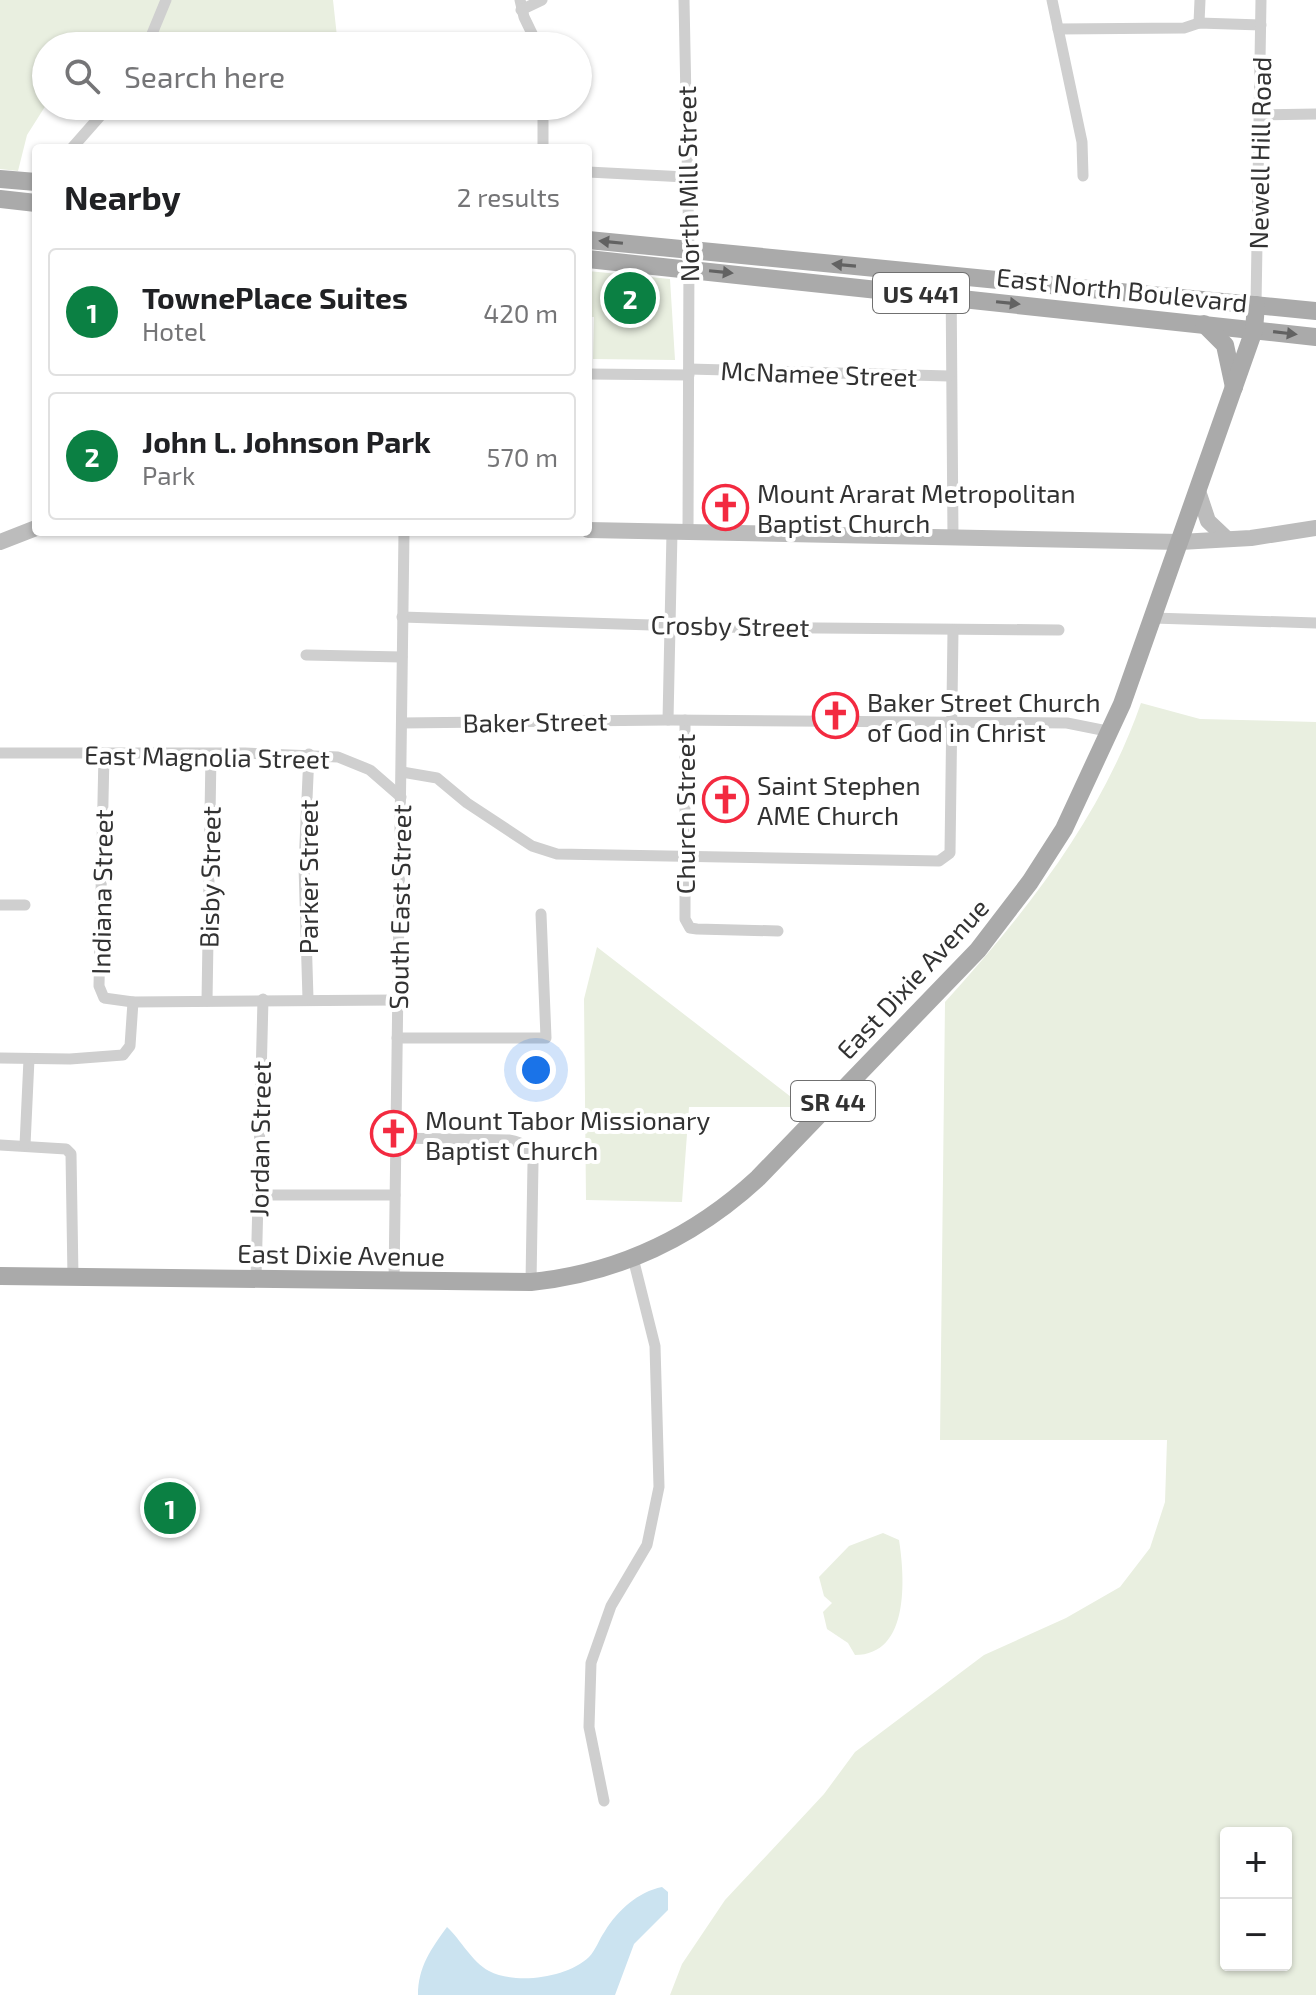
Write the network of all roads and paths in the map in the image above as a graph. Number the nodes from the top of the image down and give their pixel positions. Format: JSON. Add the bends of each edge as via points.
{"nodes":[{"id":1,"x":166,"y":0,"type":"edge"},
{"id":2,"x":542,"y":0,"type":"edge"},
{"id":3,"x":684,"y":0,"type":"edge"},
{"id":4,"x":1052,"y":0,"type":"edge"},
{"id":5,"x":1200,"y":0,"type":"edge"},
{"id":6,"x":1261,"y":0,"type":"edge"},
{"id":7,"x":521,"y":5,"type":"edge"},
{"id":8,"x":1199,"y":23,"type":"junction"},
{"id":9,"x":1261,"y":25,"type":"junction"},
{"id":10,"x":1058,"y":29,"type":"junction"},
{"id":11,"x":153,"y":32,"type":"edge"},
{"id":12,"x":532,"y":32,"type":"edge"},
{"id":13,"x":1316,"y":114,"type":"edge"},
{"id":14,"x":1260,"y":115,"type":"junction"},
{"id":15,"x":97,"y":120,"type":"edge"},
{"id":16,"x":543,"y":120,"type":"edge"},
{"id":17,"x":76,"y":144,"type":"edge"},
{"id":18,"x":543,"y":144,"type":"edge"},
{"id":19,"x":592,"y":172,"type":"edge"},
{"id":20,"x":1083,"y":176,"type":"dead end"},
{"id":21,"x":686,"y":177,"type":"junction"},
{"id":22,"x":0,"y":179,"type":"edge"},
{"id":23,"x":32,"y":182,"type":"edge"},
{"id":24,"x":0,"y":199,"type":"edge"},
{"id":25,"x":32,"y":203,"type":"edge"},
{"id":26,"x":592,"y":241,"type":"edge"},
{"id":27,"x":592,"y":259,"type":"edge"},
{"id":28,"x":689,"y":260,"type":"junction"},
{"id":29,"x":951,"y":275,"type":"junction"},
{"id":30,"x":950,"y":296,"type":"junction"},
{"id":31,"x":1256,"y":305,"type":"junction"},
{"id":32,"x":1316,"y":311,"type":"edge"},
{"id":33,"x":1204,"y":324,"type":"junction"},
{"id":34,"x":1254,"y":330,"type":"junction"},
{"id":35,"x":1316,"y":337,"type":"edge"},
{"id":36,"x":689,"y":372,"type":"junction"},
{"id":37,"x":592,"y":374,"type":"edge"},
{"id":38,"x":949,"y":376,"type":"junction"},
{"id":39,"x":1234,"y":389,"type":"junction"},
{"id":40,"x":1198,"y":491,"type":"junction"},
{"id":41,"x":1316,"y":528,"type":"edge"},
{"id":42,"x":32,"y":530,"type":"edge"},
{"id":43,"x":592,"y":530,"type":"edge"},
{"id":44,"x":680,"y":532,"type":"junction"},
{"id":45,"x":404,"y":536,"type":"edge"},
{"id":46,"x":953,"y":538,"type":"junction"},
{"id":47,"x":1227,"y":539,"type":"junction"},
{"id":48,"x":0,"y":542,"type":"edge"},
{"id":49,"x":1180,"y":542,"type":"junction"},
{"id":50,"x":402,"y":617,"type":"junction"},
{"id":51,"x":1153,"y":618,"type":"junction"},
{"id":52,"x":1316,"y":623,"type":"edge"},
{"id":53,"x":671,"y":625,"type":"junction"},
{"id":54,"x":953,"y":630,"type":"junction"},
{"id":55,"x":1059,"y":630,"type":"dead end"},
{"id":56,"x":306,"y":655,"type":"dead end"},
{"id":57,"x":402,"y":657,"type":"junction"},
{"id":58,"x":668,"y":720,"type":"junction"},
{"id":59,"x":685,"y":720,"type":"junction"},
{"id":60,"x":402,"y":723,"type":"junction"},
{"id":61,"x":952,"y":723,"type":"junction"},
{"id":62,"x":1112,"y":732,"type":"junction"},
{"id":63,"x":0,"y":753,"type":"edge"},
{"id":64,"x":104,"y":754,"type":"junction"},
{"id":65,"x":211,"y":754,"type":"junction"},
{"id":66,"x":309,"y":754,"type":"junction"},
{"id":67,"x":402,"y":772,"type":"junction"},
{"id":68,"x":401,"y":797,"type":"junction"},
{"id":69,"x":684,"y":855,"type":"junction"},
{"id":70,"x":0,"y":905,"type":"edge"},
{"id":71,"x":25,"y":905,"type":"dead end"},
{"id":72,"x":541,"y":914,"type":"dead end"},
{"id":73,"x":778,"y":931,"type":"dead end"},
{"id":74,"x":263,"y":999,"type":"junction"},
{"id":75,"x":308,"y":999,"type":"junction"},
{"id":76,"x":397,"y":1000,"type":"junction"},
{"id":77,"x":207,"y":1001,"type":"junction"},
{"id":78,"x":133,"y":1002,"type":"junction"},
{"id":79,"x":397,"y":1038,"type":"junction"},
{"id":80,"x":0,"y":1058,"type":"edge"},
{"id":81,"x":29,"y":1059,"type":"junction"},
{"id":82,"x":397,"y":1138,"type":"junction"},
{"id":83,"x":0,"y":1145,"type":"edge"},
{"id":84,"x":25,"y":1145,"type":"junction"},
{"id":85,"x":259,"y":1195,"type":"junction"},
{"id":86,"x":395,"y":1195,"type":"junction"},
{"id":87,"x":633,"y":1258,"type":"junction"},
{"id":88,"x":0,"y":1276,"type":"edge"},
{"id":89,"x":73,"y":1277,"type":"junction"},
{"id":90,"x":256,"y":1279,"type":"junction"},
{"id":91,"x":394,"y":1281,"type":"junction"},
{"id":92,"x":531,"y":1282,"type":"junction"},
{"id":93,"x":604,"y":1801,"type":"dead end"}],
"edges":[{"from":1,"to":11,"type":"street"},
{"from":2,"to":7,"type":"street"},
{"from":3,"to":21,"type":"street","name":"North Mill Street"},
{"from":4,"to":10,"type":"street"},
{"from":5,"to":8,"type":"street"},
{"from":6,"to":9,"type":"street","name":"Newell Hill Road"},
{"from":7,"to":12,"type":"street"},
{"from":8,"to":9,"type":"street"},
{"from":8,"to":10,"type":"street","via":[[1184,28]]},
{"from":9,"to":14,"type":"street","name":"Newell Hill Road"},
{"from":10,"to":20,"type":"street","via":[[1082,142]]},
{"from":13,"to":14,"type":"street"},
{"from":14,"to":31,"type":"street","name":"Newell Hill Road"},
{"from":15,"to":17,"type":"street"},
{"from":16,"to":18,"type":"street"},
{"from":19,"to":21,"type":"street"},
{"from":21,"to":28,"type":"street","name":"North Mill Street"},
{"from":22,"to":23,"type":"main road"},
{"from":24,"to":25,"type":"main road"},
{"from":28,"to":26,"type":"main road","name":"East North Boulevard","number":"US 441","one_way":true},
{"from":27,"to":28,"type":"main road","name":"East North Boulevard","number":"US 441"},
{"from":29,"to":28,"type":"main road","name":"East North Boulevard","number":"US 441","one_way":true},
{"from":28,"to":30,"type":"main road","name":"East North Boulevard","number":"US 441","one_way":true},
{"from":28,"to":36,"type":"street","name":"North Mill Street"},
{"from":29,"to":30,"type":"street"},
{"from":29,"to":31,"type":"main road","name":"East North Boulevard","number":"US 441"},
{"from":30,"to":33,"type":"main road","name":"East North Boulevard","number":"US 441","one_way":true},
{"from":30,"to":38,"type":"street"},
{"from":31,"to":32,"type":"main road","name":"East North Boulevard","number":"US 441"},
{"from":31,"to":34,"type":"main road","number":"SR 44"},
{"from":33,"to":34,"type":"main road","name":"East North Boulevard","number":"US 441"},
{"from":33,"to":39,"type":"main road","via":[[1225,345]]},
{"from":34,"to":35,"type":"main road","name":"East North Boulevard","number":"US 441","one_way":true},
{"from":34,"to":39,"type":"main road","name":"East Dixie Avenue","number":"SR 44"},
{"from":36,"to":37,"type":"street","name":"McNamee Street"},
{"from":36,"to":38,"type":"street","name":"McNamee Street"},
{"from":36,"to":44,"type":"street","name":"North Mill Street"},
{"from":38,"to":46,"type":"street"},
{"from":39,"to":40,"type":"main road","name":"East Dixie Avenue","number":"SR 44"},
{"from":40,"to":47,"type":"main road","via":[[1208,521]]},
{"from":40,"to":49,"type":"main road","name":"East Dixie Avenue","number":"SR 44"},
{"from":41,"to":47,"type":"main road"},
{"from":42,"to":48,"type":"main road"},
{"from":43,"to":44,"type":"main road"},
{"from":44,"to":46,"type":"main road"},
{"from":44,"to":53,"type":"street","name":"Church Street"},
{"from":45,"to":50,"type":"street","name":"South East Street"},
{"from":46,"to":49,"type":"main road"},
{"from":47,"to":49,"type":"main road"},
{"from":49,"to":51,"type":"main road","name":"East Dixie Avenue","number":"SR 44"},
{"from":50,"to":53,"type":"street","name":"Crosby Street"},
{"from":50,"to":57,"type":"street","name":"South East Street"},
{"from":51,"to":52,"type":"street"},
{"from":51,"to":62,"type":"main road","name":"East Dixie Avenue","number":"SR 44"},
{"from":53,"to":54,"type":"street","name":"Crosby Street"},
{"from":53,"to":58,"type":"street","name":"Church Street"},
{"from":54,"to":55,"type":"street","name":"Crosby Street"},
{"from":54,"to":61,"type":"street"},
{"from":56,"to":57,"type":"street"},
{"from":57,"to":60,"type":"street","name":"South East Street"},
{"from":58,"to":59,"type":"street","name":"Church Street"},
{"from":58,"to":60,"type":"street","name":"Baker Street"},
{"from":59,"to":61,"type":"street"},
{"from":59,"to":69,"type":"street","name":"Church Street"},
{"from":60,"to":67,"type":"street","name":"South East Street"},
{"from":61,"to":62,"type":"street","via":[[1067,723]]},
{"from":61,"to":69,"type":"street","via":[[950,853],[939,861]]},
{"from":62,"to":87,"type":"main road","name":"East Dixie Avenue","number":"SR 44","via":[[1044,862],[962,967],[740,1195],[690,1231]]},
{"from":63,"to":64,"type":"street","name":"East Magnolia Street"},
{"from":64,"to":65,"type":"street","name":"East Magnolia Street"},
{"from":64,"to":78,"type":"street","name":"Indiana Street","via":[[99,986],[107,1000]]},
{"from":65,"to":66,"type":"street","name":"East Magnolia Street"},
{"from":65,"to":77,"type":"street","name":"Bisby Street"},
{"from":66,"to":68,"type":"street","name":"East Magnolia Street","via":[[359,764]]},
{"from":66,"to":75,"type":"street","name":"Parker Street","via":[[304,904]]},
{"from":67,"to":68,"type":"street","name":"South East Street"},
{"from":67,"to":69,"type":"street","via":[[437,778],[532,846],[557,854]]},
{"from":68,"to":76,"type":"street","name":"South East Street"},
{"from":69,"to":73,"type":"street","name":"Church Street","via":[[685,919],[690,928]]},
{"from":70,"to":71,"type":"street"},
{"from":72,"to":79,"type":"street","via":[[546,1038]]},
{"from":74,"to":75,"type":"street"},
{"from":74,"to":77,"type":"street"},
{"from":74,"to":85,"type":"street","name":"Jordan Street"},
{"from":75,"to":76,"type":"street"},
{"from":76,"to":79,"type":"street","name":"South East Street"},
{"from":77,"to":78,"type":"street"},
{"from":78,"to":81,"type":"street","via":[[130,1046],[123,1055]]},
{"from":79,"to":82,"type":"street","name":"South East Street"},
{"from":80,"to":81,"type":"street"},
{"from":81,"to":84,"type":"street"},
{"from":82,"to":86,"type":"street","name":"South East Street"},
{"from":82,"to":92,"type":"street","via":[[509,1140],[529,1149]]},
{"from":83,"to":84,"type":"street"},
{"from":84,"to":89,"type":"street","via":[[71,1154]]},
{"from":85,"to":86,"type":"street"},
{"from":85,"to":90,"type":"street","name":"Jordan Street"},
{"from":86,"to":91,"type":"street","name":"South East Street"},
{"from":87,"to":92,"type":"main road","name":"East Dixie Avenue","number":"SR 44"},
{"from":87,"to":93,"type":"street","via":[[655,1346],[659,1487],[647,1545],[611,1606],[591,1663],[589,1727]]},
{"from":88,"to":89,"type":"main road","name":"East Dixie Avenue","number":"SR 44"},
{"from":89,"to":90,"type":"main road","name":"East Dixie Avenue","number":"SR 44"},
{"from":90,"to":91,"type":"main road","name":"East Dixie Avenue","number":"SR 44"},
{"from":91,"to":92,"type":"main road","name":"East Dixie Avenue","number":"SR 44"}]}
